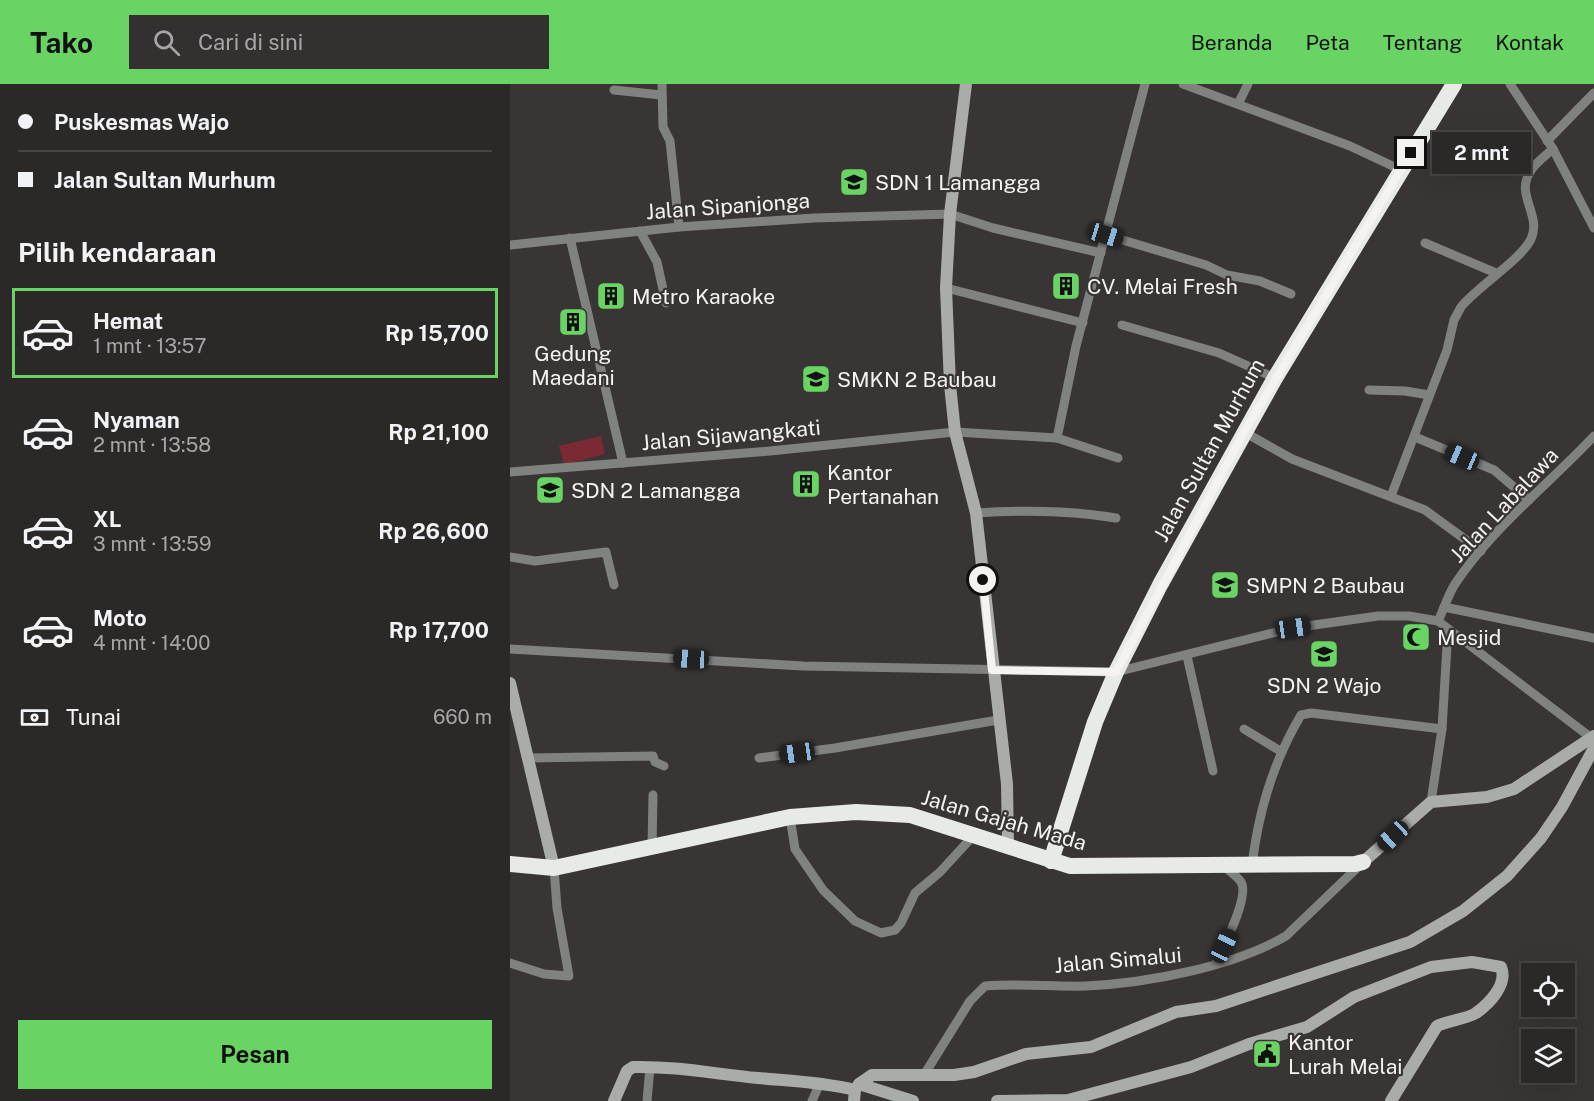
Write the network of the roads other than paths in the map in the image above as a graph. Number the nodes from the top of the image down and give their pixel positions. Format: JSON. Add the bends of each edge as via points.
{"nodes":[{"id":1,"x":662,"y":84,"type":"edge"},
{"id":2,"x":966,"y":84,"type":"edge"},
{"id":3,"x":1145,"y":84,"type":"edge"},
{"id":4,"x":1183,"y":84,"type":"edge"},
{"id":5,"x":1248,"y":84,"type":"edge"},
{"id":6,"x":1454,"y":84,"type":"edge"},
{"id":7,"x":1510,"y":84,"type":"edge"},
{"id":8,"x":614,"y":90,"type":"dead end"},
{"id":9,"x":1594,"y":93,"type":"edge"},
{"id":10,"x":660,"y":95,"type":"junction"},
{"id":11,"x":1238,"y":104,"type":"junction"},
{"id":12,"x":1547,"y":141,"type":"junction"},
{"id":13,"x":1553,"y":149,"type":"junction"},
{"id":14,"x":1401,"y":170,"type":"junction"},
{"id":15,"x":950,"y":214,"type":"junction"},
{"id":16,"x":679,"y":227,"type":"junction"},
{"id":17,"x":1594,"y":228,"type":"edge"},
{"id":18,"x":640,"y":231,"type":"junction"},
{"id":19,"x":1106,"y":235,"type":"junction"},
{"id":20,"x":570,"y":238,"type":"junction"},
{"id":21,"x":1425,"y":243,"type":"dead end"},
{"id":22,"x":510,"y":245,"type":"edge"},
{"id":23,"x":1101,"y":253,"type":"junction"},
{"id":24,"x":1496,"y":273,"type":"junction"},
{"id":25,"x":946,"y":288,"type":"junction"},
{"id":26,"x":1291,"y":294,"type":"dead end"},
{"id":27,"x":666,"y":303,"type":"dead end"},
{"id":28,"x":1083,"y":323,"type":"junction"},
{"id":29,"x":1122,"y":325,"type":"dead end"},
{"id":30,"x":1275,"y":378,"type":"junction"},
{"id":31,"x":1369,"y":390,"type":"dead end"},
{"id":32,"x":1429,"y":395,"type":"junction"},
{"id":33,"x":955,"y":432,"type":"junction"},
{"id":34,"x":1244,"y":432,"type":"junction"},
{"id":35,"x":1594,"y":436,"type":"edge"},
{"id":36,"x":1415,"y":437,"type":"junction"},
{"id":37,"x":1057,"y":438,"type":"junction"},
{"id":38,"x":1118,"y":458,"type":"dead end"},
{"id":39,"x":623,"y":463,"type":"junction"},
{"id":40,"x":510,"y":472,"type":"edge"},
{"id":41,"x":1391,"y":496,"type":"junction"},
{"id":42,"x":1529,"y":500,"type":"junction"},
{"id":43,"x":976,"y":513,"type":"junction"},
{"id":44,"x":1116,"y":518,"type":"dead end"},
{"id":45,"x":1481,"y":551,"type":"junction"},
{"id":46,"x":510,"y":557,"type":"edge"},
{"id":47,"x":615,"y":585,"type":"dead end"},
{"id":48,"x":1444,"y":607,"type":"junction"},
{"id":49,"x":1438,"y":621,"type":"junction"},
{"id":50,"x":1448,"y":629,"type":"junction"},
{"id":51,"x":1594,"y":638,"type":"edge"},
{"id":52,"x":510,"y":649,"type":"edge"},
{"id":53,"x":1187,"y":656,"type":"junction"},
{"id":54,"x":992,"y":670,"type":"junction"},
{"id":55,"x":1116,"y":672,"type":"junction"},
{"id":56,"x":510,"y":683,"type":"edge"},
{"id":57,"x":998,"y":720,"type":"junction"},
{"id":58,"x":1244,"y":729,"type":"dead end"},
{"id":59,"x":1442,"y":729,"type":"junction"},
{"id":60,"x":1593,"y":740,"type":"edge"},
{"id":61,"x":1282,"y":752,"type":"junction"},
{"id":62,"x":529,"y":758,"type":"junction"},
{"id":63,"x":759,"y":758,"type":"dead end"},
{"id":64,"x":664,"y":766,"type":"dead end"},
{"id":65,"x":1213,"y":771,"type":"dead end"},
{"id":66,"x":653,"y":795,"type":"dead end"},
{"id":67,"x":1431,"y":802,"type":"junction"},
{"id":68,"x":790,"y":817,"type":"junction"},
{"id":69,"x":974,"y":835,"type":"junction"},
{"id":70,"x":1008,"y":846,"type":"junction"},
{"id":71,"x":652,"y":847,"type":"junction"},
{"id":72,"x":1051,"y":861,"type":"junction"},
{"id":73,"x":1363,"y":862,"type":"junction"},
{"id":74,"x":510,"y":864,"type":"edge"},
{"id":75,"x":1224,"y":866,"type":"junction"},
{"id":76,"x":1252,"y":866,"type":"junction"},
{"id":77,"x":554,"y":868,"type":"junction"},
{"id":78,"x":510,"y":963,"type":"edge"},
{"id":79,"x":1216,"y":963,"type":"junction"},
{"id":80,"x":650,"y":1066,"type":"junction"},
{"id":81,"x":924,"y":1076,"type":"junction"},
{"id":82,"x":820,"y":1083,"type":"junction"},
{"id":83,"x":856,"y":1091,"type":"edge"},
{"id":84,"x":1068,"y":1100,"type":"edge"},
{"id":85,"x":614,"y":1101,"type":"edge"},
{"id":86,"x":647,"y":1101,"type":"edge"},
{"id":87,"x":812,"y":1101,"type":"edge"},
{"id":88,"x":913,"y":1101,"type":"edge"},
{"id":89,"x":997,"y":1101,"type":"edge"},
{"id":90,"x":1391,"y":1101,"type":"edge"}],
"edges":[{"from":1,"to":10,"type":"street"},
{"from":2,"to":15,"type":"street"},
{"from":3,"to":19,"type":"street"},
{"from":4,"to":11,"type":"street"},
{"from":5,"to":11,"type":"street"},
{"from":6,"to":14,"type":"highway","name":"Jalan Sultan Murhum"},
{"from":7,"to":12,"type":"street"},
{"from":8,"to":10,"type":"street"},
{"from":9,"to":12,"type":"street"},
{"from":10,"to":16,"type":"street","via":[[663,127],[670,141]]},
{"from":11,"to":14,"type":"street","via":[[1350,146]]},
{"from":12,"to":13,"type":"street"},
{"from":13,"to":17,"type":"street"},
{"from":13,"to":24,"type":"street","via":[[1526,178],[1524,193],[1533,220],[1530,241]]},
{"from":14,"to":30,"type":"highway","name":"Jalan Sultan Murhum"},
{"from":15,"to":16,"type":"street","name":"Jalan Sipanjonga"},
{"from":15,"to":23,"type":"street","name":"Jalan Sipanjonga"},
{"from":15,"to":25,"type":"street"},
{"from":16,"to":18,"type":"street","name":"Jalan Sipanjonga"},
{"from":18,"to":20,"type":"street","name":"Jalan Sipanjonga"},
{"from":18,"to":27,"type":"street","via":[[657,261]]},
{"from":19,"to":23,"type":"street"},
{"from":19,"to":26,"type":"street"},
{"from":20,"to":22,"type":"street","name":"Jalan Sipanjonga"},
{"from":20,"to":39,"type":"street"},
{"from":21,"to":24,"type":"street"},
{"from":23,"to":28,"type":"street"},
{"from":24,"to":32,"type":"street","via":[[1461,307]]},
{"from":25,"to":28,"type":"street"},
{"from":25,"to":33,"type":"street"},
{"from":28,"to":37,"type":"street"},
{"from":29,"to":30,"type":"street","via":[[1219,353]]},
{"from":30,"to":34,"type":"highway","name":"Jalan Sultan Murhum"},
{"from":31,"to":32,"type":"street"},
{"from":32,"to":36,"type":"street"},
{"from":33,"to":37,"type":"street","name":"Jalan Sijawangkati"},
{"from":33,"to":39,"type":"street","name":"Jalan Sijawangkati"},
{"from":33,"to":43,"type":"street"},
{"from":34,"to":41,"type":"street","via":[[1292,459]]},
{"from":34,"to":55,"type":"highway","name":"Jalan Sultan Murhum"},
{"from":35,"to":42,"type":"street","name":"Jalan Labalawa"},
{"from":36,"to":41,"type":"street"},
{"from":36,"to":42,"type":"street","via":[[1494,470]]},
{"from":37,"to":38,"type":"street","name":"Jalan Sijawangkati"},
{"from":39,"to":40,"type":"street","name":"Jalan Sijawangkati"},
{"from":41,"to":45,"type":"street","via":[[1425,510]]},
{"from":42,"to":45,"type":"street","name":"Jalan Labalawa"},
{"from":43,"to":44,"type":"street","via":[[1083,513]]},
{"from":43,"to":54,"type":"street"},
{"from":45,"to":48,"type":"street","name":"Jalan Labalawa","via":[[1454,585]]},
{"from":46,"to":47,"type":"street","via":[[535,561],[606,552]]},
{"from":48,"to":49,"type":"street","name":"Jalan Labalawa"},
{"from":48,"to":51,"type":"street"},
{"from":49,"to":50,"type":"street"},
{"from":49,"to":53,"type":"street","via":[[1378,616],[1293,628]]},
{"from":50,"to":59,"type":"street"},
{"from":50,"to":60,"type":"street"},
{"from":52,"to":54,"type":"street","via":[[803,666]]},
{"from":53,"to":55,"type":"street"},
{"from":53,"to":65,"type":"street"},
{"from":54,"to":55,"type":"street"},
{"from":54,"to":57,"type":"street"},
{"from":55,"to":72,"type":"highway","name":"Jalan Sultan Murhum","via":[[1095,722]]},
{"from":56,"to":62,"type":"street"},
{"from":57,"to":63,"type":"street"},
{"from":57,"to":70,"type":"street","via":[[1007,783]]},
{"from":58,"to":61,"type":"street"},
{"from":59,"to":61,"type":"street","via":[[1305,713]]},
{"from":59,"to":67,"type":"street"},
{"from":60,"to":67,"type":"street","via":[[1514,789],[1487,797]]},
{"from":60,"to":81,"type":"street","via":[[1562,807],[1507,876],[1463,911],[1410,942],[1216,1006],[1176,1012],[1091,1047],[1026,1054],[974,1072]]},
{"from":61,"to":76,"type":"street","via":[[1261,807]]},
{"from":62,"to":64,"type":"street","via":[[653,756],[655,762]]},
{"from":62,"to":77,"type":"street"},
{"from":66,"to":71,"type":"street"},
{"from":67,"to":73,"type":"street"},
{"from":68,"to":69,"type":"highway","name":"Jalan Gajah Mada","via":[[821,813],[910,815]]},
{"from":68,"to":69,"type":"street","via":[[795,849],[823,890],[855,921],[881,933],[895,930],[915,893]]},
{"from":68,"to":71,"type":"highway","name":"Jalan Gajah Mada"},
{"from":69,"to":70,"type":"highway","name":"Jalan Gajah Mada"},
{"from":70,"to":72,"type":"highway","name":"Jalan Gajah Mada"},
{"from":71,"to":77,"type":"highway","name":"Jalan Gajah Mada"},
{"from":72,"to":75,"type":"highway","name":"Jalan Gajah Mada","via":[[1090,868]]},
{"from":73,"to":76,"type":"highway","name":"Jalan Gajah Mada"},
{"from":73,"to":79,"type":"street","name":"Jalan Simalui","via":[[1286,936]]},
{"from":74,"to":77,"type":"highway","name":"Jalan Gajah Mada"},
{"from":75,"to":76,"type":"highway","name":"Jalan Gajah Mada"},
{"from":75,"to":79,"type":"street","via":[[1241,882],[1243,892]]},
{"from":77,"to":78,"type":"street","via":[[570,976],[544,974]]},
{"from":79,"to":81,"type":"street","name":"Jalan Simalui","via":[[1176,976],[1087,986],[985,986],[970,1001]]},
{"from":80,"to":82,"type":"street"},
{"from":80,"to":85,"type":"street","via":[[630,1068]]},
{"from":80,"to":86,"type":"street"},
{"from":81,"to":83,"type":"street","via":[[872,1075]]},
{"from":82,"to":83,"type":"street"},
{"from":82,"to":87,"type":"street"},
{"from":83,"to":88,"type":"street"},
{"from":84,"to":89,"type":"street"},
{"from":84,"to":90,"type":"street","via":[[1191,1067],[1307,1027],[1354,997],[1431,967],[1472,962],[1501,968],[1503,984],[1475,1014],[1437,1026]]}]}
